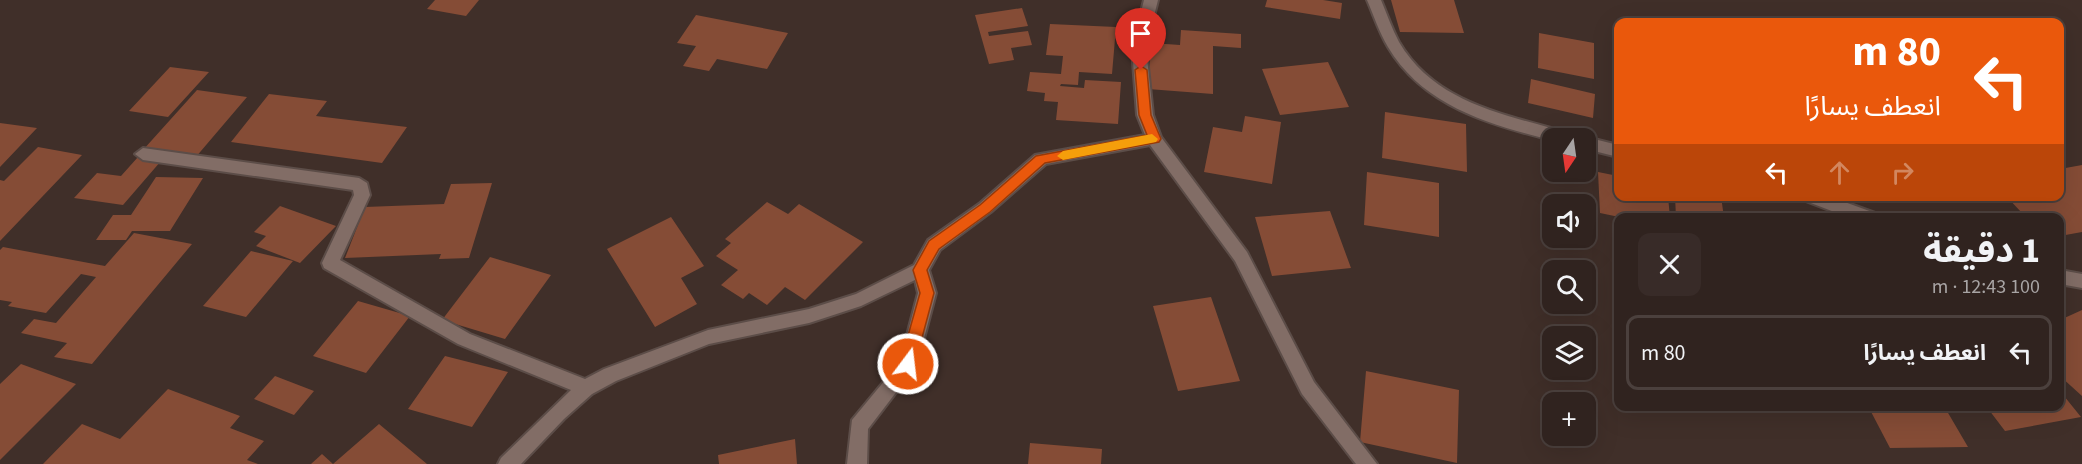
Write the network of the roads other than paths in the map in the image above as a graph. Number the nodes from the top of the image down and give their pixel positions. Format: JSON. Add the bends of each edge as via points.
{"nodes":[{"id":1,"x":1151,"y":0,"type":"edge"},
{"id":2,"x":1374,"y":0,"type":"edge"},
{"id":3,"x":1542,"y":131,"type":"edge"},
{"id":4,"x":1154,"y":139,"type":"junction"},
{"id":5,"x":1596,"y":144,"type":"edge"},
{"id":6,"x":1614,"y":149,"type":"edge"},
{"id":7,"x":143,"y":154,"type":"dead end"},
{"id":8,"x":1823,"y":201,"type":"edge"},
{"id":9,"x":1855,"y":213,"type":"edge"},
{"id":10,"x":920,"y":270,"type":"junction"},
{"id":11,"x":2064,"y":278,"type":"edge"},
{"id":12,"x":2082,"y":281,"type":"edge"},
{"id":13,"x":586,"y":388,"type":"junction"},
{"id":14,"x":508,"y":464,"type":"edge"},
{"id":15,"x":857,"y":464,"type":"edge"},
{"id":16,"x":1367,"y":464,"type":"edge"}],
"edges":[{"from":1,"to":4,"type":"street","via":[[1139,48],[1145,115]]},
{"from":2,"to":3,"type":"street","via":[[1396,50],[1427,86],[1468,110]]},
{"from":4,"to":10,"type":"street","via":[[1041,159],[985,208],[934,245]]},
{"from":4,"to":16,"type":"street","via":[[1241,257],[1308,388]]},
{"from":5,"to":6,"type":"street"},
{"from":7,"to":13,"type":"street","via":[[353,182],[361,187],[362,195],[330,263],[464,339]]},
{"from":8,"to":9,"type":"street"},
{"from":10,"to":13,"type":"street","via":[[861,299],[809,316],[708,337]]},
{"from":10,"to":15,"type":"street","via":[[927,293],[908,364],[859,426]]},
{"from":11,"to":12,"type":"street"},
{"from":13,"to":14,"type":"street"}]}
